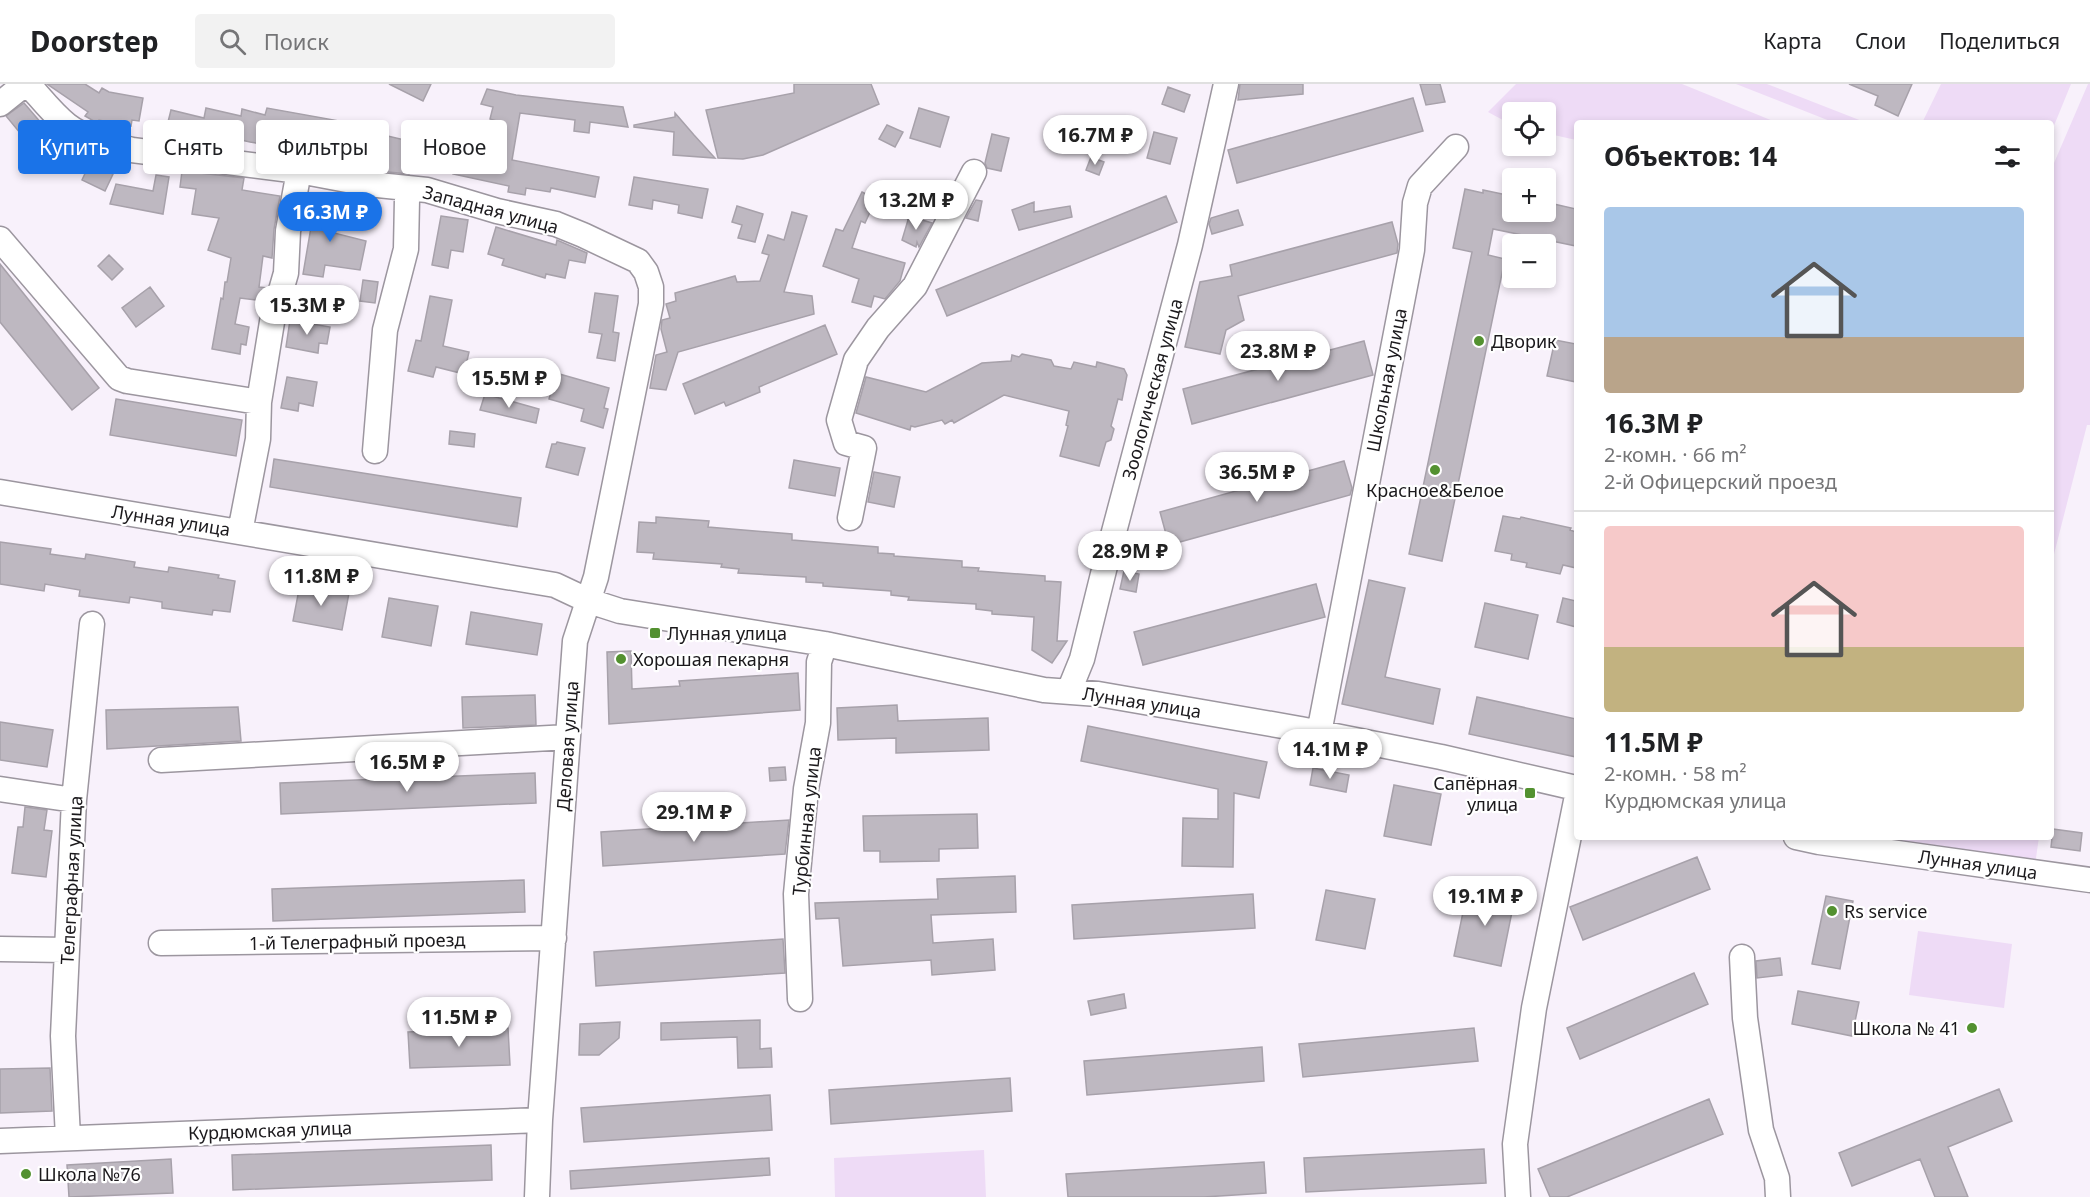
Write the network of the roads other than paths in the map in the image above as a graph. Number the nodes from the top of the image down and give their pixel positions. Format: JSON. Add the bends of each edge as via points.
{"nodes":[{"id":1,"x":26,"y":84,"type":"edge"},
{"id":2,"x":1222,"y":86,"type":"edge"},
{"id":3,"x":0,"y":104,"type":"edge"},
{"id":4,"x":1456,"y":147,"type":"dead end"},
{"id":5,"x":256,"y":166,"type":"edge"},
{"id":6,"x":974,"y":172,"type":"dead end"},
{"id":7,"x":298,"y":174,"type":"edge"},
{"id":8,"x":315,"y":174,"type":"edge"},
{"id":9,"x":412,"y":189,"type":"junction"},
{"id":10,"x":0,"y":239,"type":"edge"},
{"id":11,"x":651,"y":304,"type":"joint"},
{"id":12,"x":259,"y":402,"type":"junction"},
{"id":13,"x":375,"y":451,"type":"dead end"},
{"id":14,"x":0,"y":492,"type":"edge"},
{"id":15,"x":850,"y":518,"type":"dead end"},
{"id":16,"x":240,"y":532,"type":"junction"},
{"id":17,"x":589,"y":601,"type":"junction"},
{"id":18,"x":92,"y":624,"type":"dead end"},
{"id":19,"x":825,"y":644,"type":"junction"},
{"id":20,"x":1070,"y":691,"type":"junction"},
{"id":21,"x":1319,"y":734,"type":"junction"},
{"id":22,"x":568,"y":737,"type":"junction"},
{"id":23,"x":161,"y":760,"type":"dead end"},
{"id":24,"x":1574,"y":788,"type":"edge"},
{"id":25,"x":0,"y":789,"type":"edge"},
{"id":26,"x":74,"y":800,"type":"junction"},
{"id":27,"x":1574,"y":811,"type":"edge"},
{"id":28,"x":1810,"y":840,"type":"edge"},
{"id":29,"x":2090,"y":880,"type":"edge"},
{"id":30,"x":554,"y":939,"type":"junction"},
{"id":31,"x":161,"y":943,"type":"dead end"},
{"id":32,"x":0,"y":949,"type":"edge"},
{"id":33,"x":67,"y":950,"type":"junction"},
{"id":34,"x":1742,"y":957,"type":"dead end"},
{"id":35,"x":800,"y":999,"type":"dead end"},
{"id":36,"x":540,"y":1120,"type":"junction"},
{"id":37,"x":68,"y":1138,"type":"junction"},
{"id":38,"x":0,"y":1141,"type":"edge"},
{"id":39,"x":537,"y":1197,"type":"edge"},
{"id":40,"x":1518,"y":1197,"type":"edge"},
{"id":41,"x":1778,"y":1197,"type":"edge"}],
"edges":[{"from":1,"to":3,"type":"street"},
{"from":1,"to":5,"type":"street","name":"Западная улица","via":[[67,125],[85,136],[132,150]]},
{"from":2,"to":20,"type":"street","name":"Зоологическая улица","via":[[1187,256],[1082,659]]},
{"from":4,"to":21,"type":"street","name":"Школьная улица","via":[[1420,186],[1415,202],[1412,250]]},
{"from":6,"to":15,"type":"street","via":[[915,286],[856,360],[839,420],[846,443],[864,448]]},
{"from":7,"to":12,"type":"street","via":[[288,231],[286,273],[272,322]]},
{"from":8,"to":9,"type":"street","name":"Западная улица"},
{"from":9,"to":11,"type":"street","name":"Западная улица","via":[[439,192],[555,224],[615,249],[638,261],[646,272]]},
{"from":9,"to":13,"type":"street","via":[[407,199],[406,249],[385,330]]},
{"from":10,"to":12,"type":"street","via":[[119,378]]},
{"from":11,"to":17,"type":"street","name":"Деловая улица"},
{"from":12,"to":16,"type":"street","via":[[258,439]]},
{"from":14,"to":16,"type":"street","name":"Лунная улица"},
{"from":16,"to":17,"type":"street","name":"Лунная улица","via":[[555,585]]},
{"from":17,"to":19,"type":"street","name":"Лунная улица","via":[[620,611]]},
{"from":17,"to":22,"type":"street","name":"Деловая улица","via":[[575,641]]},
{"from":18,"to":26,"type":"street","name":"Телеграфная улица"},
{"from":19,"to":20,"type":"street","name":"Лунная улица","via":[[1044,690]]},
{"from":19,"to":35,"type":"street","name":"Турбинная улица","via":[[819,662],[818,723],[806,789],[796,894]]},
{"from":20,"to":21,"type":"street","name":"Лунная улица"},
{"from":21,"to":24,"type":"street","name":"Лунная улица"},
{"from":22,"to":23,"type":"street"},
{"from":22,"to":30,"type":"street","name":"Деловая улица"},
{"from":25,"to":26,"type":"street"},
{"from":26,"to":33,"type":"street","name":"Телеграфная улица"},
{"from":27,"to":40,"type":"street","via":[[1534,1008],[1515,1144]]},
{"from":28,"to":29,"type":"street","name":"Лунная улица"},
{"from":30,"to":31,"type":"street","name":"1-й Телеграфный проезд"},
{"from":30,"to":36,"type":"street","name":"Деловая улица"},
{"from":32,"to":33,"type":"street"},
{"from":33,"to":37,"type":"street","name":"Телеграфная улица","via":[[63,1036]]},
{"from":34,"to":41,"type":"street","via":[[1745,1018],[1761,1130],[1777,1178]]},
{"from":36,"to":37,"type":"street","name":"Курдюмская улица"},
{"from":36,"to":39,"type":"street","name":"Деловая улица"},
{"from":37,"to":38,"type":"street","name":"Курдюмская улица"}]}
